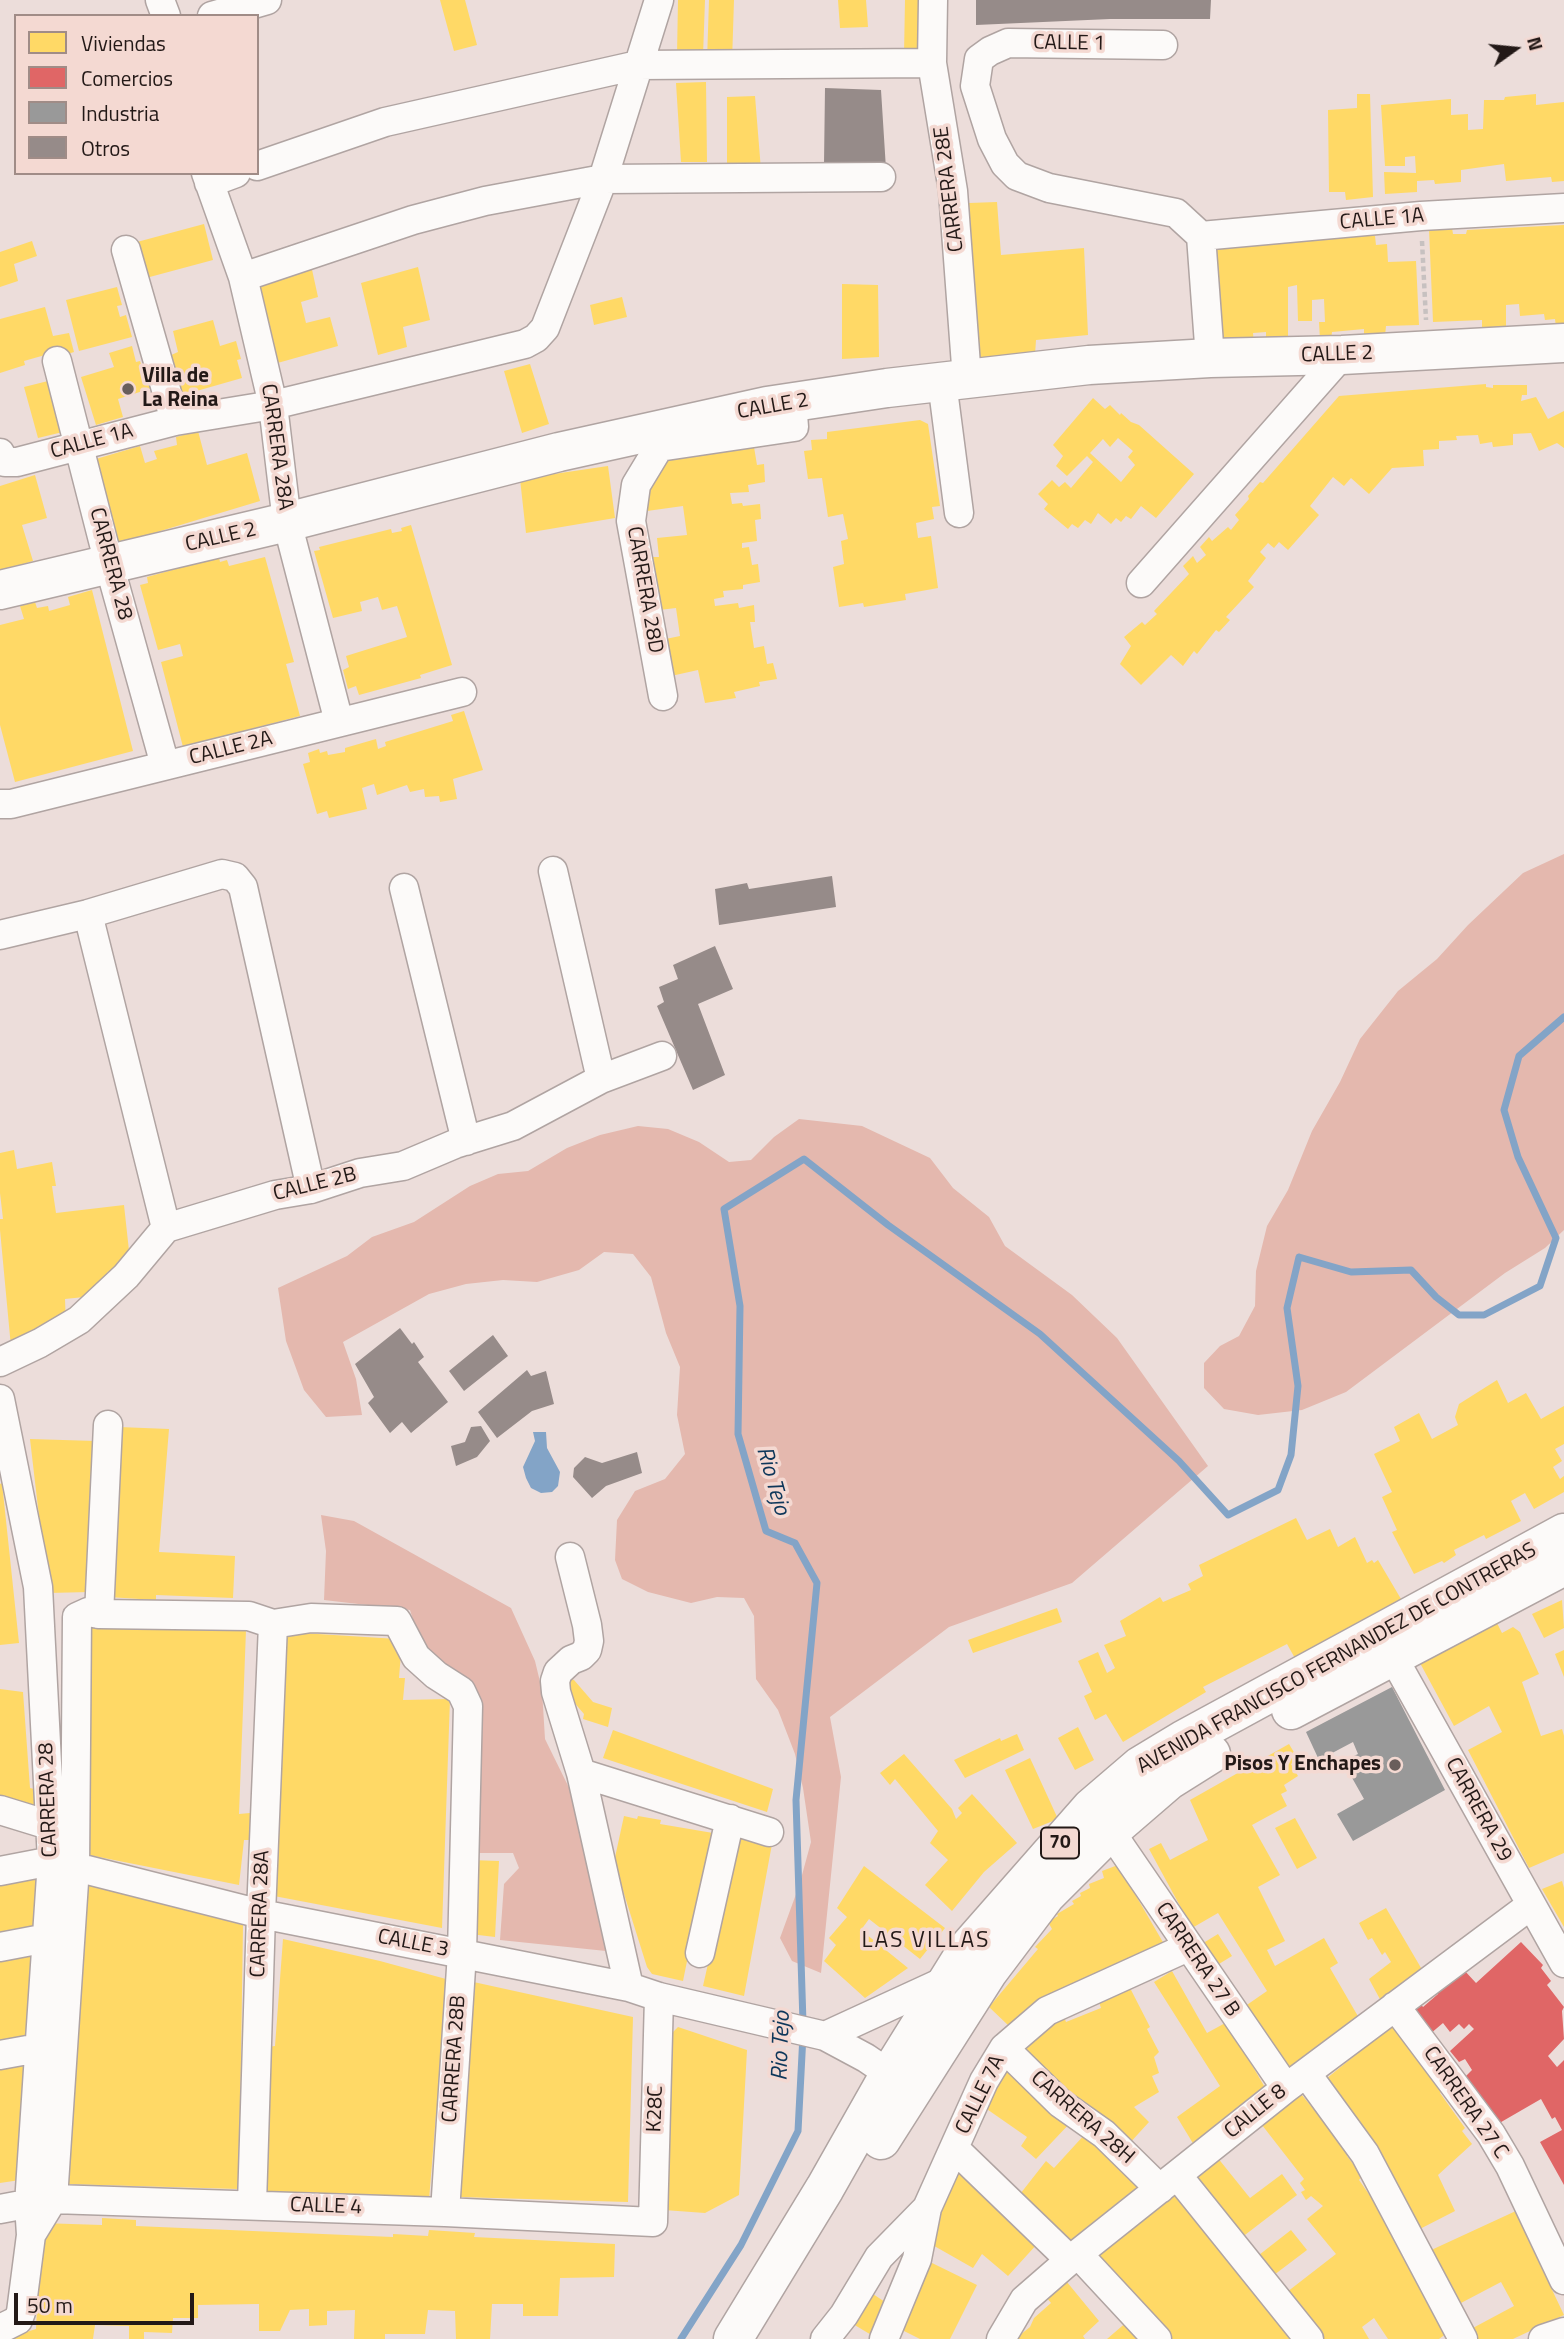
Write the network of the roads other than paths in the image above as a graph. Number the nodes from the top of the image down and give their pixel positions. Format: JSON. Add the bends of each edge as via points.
{"nodes":[{"id":1,"x":267,"y":0,"type":"edge"},
{"id":2,"x":659,"y":0,"type":"edge"},
{"id":3,"x":933,"y":0,"type":"edge"},
{"id":4,"x":219,"y":14,"type":"edge"},
{"id":5,"x":1163,"y":44,"type":"dead end"},
{"id":6,"x":932,"y":63,"type":"junction"},
{"id":7,"x":638,"y":65,"type":"junction"},
{"id":8,"x":259,"y":165,"type":"edge"},
{"id":9,"x":881,"y":177,"type":"dead end"},
{"id":10,"x":208,"y":178,"type":"edge"},
{"id":11,"x":603,"y":178,"type":"junction"},
{"id":12,"x":1564,"y":208,"type":"edge"},
{"id":13,"x":1201,"y":236,"type":"junction"},
{"id":14,"x":126,"y":250,"type":"dead end"},
{"id":15,"x":243,"y":277,"type":"junction"},
{"id":16,"x":1564,"y":343,"type":"edge"},
{"id":17,"x":1342,"y":355,"type":"junction"},
{"id":18,"x":1210,"y":358,"type":"junction"},
{"id":19,"x":57,"y":361,"type":"dead end"},
{"id":20,"x":954,"y":380,"type":"junction"},
{"id":21,"x":273,"y":405,"type":"junction"},
{"id":22,"x":775,"y":413,"type":"junction"},
{"id":23,"x":175,"y":421,"type":"junction"},
{"id":24,"x":80,"y":446,"type":"junction"},
{"id":25,"x":0,"y":453,"type":"edge"},
{"id":26,"x":959,"y":513,"type":"dead end"},
{"id":27,"x":287,"y":522,"type":"junction"},
{"id":28,"x":109,"y":564,"type":"junction"},
{"id":29,"x":1141,"y":583,"type":"dead end"},
{"id":30,"x":0,"y":590,"type":"edge"},
{"id":31,"x":462,"y":692,"type":"dead end"},
{"id":32,"x":663,"y":696,"type":"dead end"},
{"id":33,"x":339,"y":722,"type":"junction"},
{"id":34,"x":165,"y":765,"type":"junction"},
{"id":35,"x":0,"y":804,"type":"edge"},
{"id":36,"x":553,"y":871,"type":"dead end"},
{"id":37,"x":404,"y":888,"type":"dead end"},
{"id":38,"x":88,"y":914,"type":"junction"},
{"id":39,"x":0,"y":935,"type":"edge"},
{"id":40,"x":662,"y":1056,"type":"dead end"},
{"id":41,"x":601,"y":1079,"type":"junction"},
{"id":42,"x":466,"y":1141,"type":"junction"},
{"id":43,"x":311,"y":1189,"type":"junction"},
{"id":44,"x":166,"y":1228,"type":"junction"},
{"id":45,"x":0,"y":1362,"type":"edge"},
{"id":46,"x":0,"y":1399,"type":"edge"},
{"id":47,"x":108,"y":1425,"type":"dead end"},
{"id":48,"x":1564,"y":1533,"type":"edge"},
{"id":49,"x":570,"y":1557,"type":"dead end"},
{"id":50,"x":1564,"y":1566,"type":"edge"},
{"id":51,"x":90,"y":1614,"type":"junction"},
{"id":52,"x":273,"y":1623,"type":"junction"},
{"id":53,"x":1393,"y":1657,"type":"junction"},
{"id":54,"x":581,"y":1773,"type":"junction"},
{"id":55,"x":0,"y":1810,"type":"edge"},
{"id":56,"x":730,"y":1819,"type":"junction"},
{"id":57,"x":52,"y":1826,"type":"junction"},
{"id":58,"x":1110,"y":1831,"type":"junction"},
{"id":59,"x":769,"y":1832,"type":"dead end"},
{"id":60,"x":64,"y":1864,"type":"junction"},
{"id":61,"x":0,"y":1871,"type":"edge"},
{"id":62,"x":1531,"y":1905,"type":"junction"},
{"id":63,"x":261,"y":1914,"type":"junction"},
{"id":64,"x":58,"y":1936,"type":"junction"},
{"id":65,"x":0,"y":1947,"type":"edge"},
{"id":66,"x":1188,"y":1947,"type":"junction"},
{"id":67,"x":463,"y":1953,"type":"junction"},
{"id":68,"x":700,"y":1953,"type":"dead end"},
{"id":69,"x":1564,"y":1963,"type":"edge"},
{"id":70,"x":949,"y":1979,"type":"junction"},
{"id":71,"x":629,"y":1987,"type":"junction"},
{"id":72,"x":659,"y":1997,"type":"junction"},
{"id":73,"x":1395,"y":2006,"type":"junction"},
{"id":74,"x":821,"y":2035,"type":"junction"},
{"id":75,"x":50,"y":2045,"type":"junction"},
{"id":76,"x":1004,"y":2048,"type":"junction"},
{"id":77,"x":0,"y":2055,"type":"edge"},
{"id":78,"x":1296,"y":2081,"type":"junction"},
{"id":79,"x":901,"y":2082,"type":"junction"},
{"id":80,"x":955,"y":2149,"type":"junction"},
{"id":81,"x":1169,"y":2182,"type":"junction"},
{"id":82,"x":41,"y":2201,"type":"junction"},
{"id":83,"x":252,"y":2204,"type":"junction"},
{"id":84,"x":928,"y":2208,"type":"junction"},
{"id":85,"x":0,"y":2209,"type":"edge"},
{"id":86,"x":445,"y":2212,"type":"junction"},
{"id":87,"x":653,"y":2222,"type":"joint"},
{"id":88,"x":1074,"y":2257,"type":"junction"},
{"id":89,"x":1564,"y":2280,"type":"edge"},
{"id":90,"x":0,"y":2329,"type":"edge"},
{"id":91,"x":1564,"y":2332,"type":"edge"},
{"id":92,"x":733,"y":2339,"type":"edge"},
{"id":93,"x":758,"y":2339,"type":"edge"},
{"id":94,"x":825,"y":2339,"type":"edge"},
{"id":95,"x":884,"y":2339,"type":"edge"},
{"id":96,"x":1001,"y":2339,"type":"edge"},
{"id":97,"x":1157,"y":2339,"type":"edge"},
{"id":98,"x":1309,"y":2339,"type":"edge"},
{"id":99,"x":1463,"y":2339,"type":"edge"},
{"id":100,"x":1543,"y":2339,"type":"edge"}],
"edges":[{"from":1,"to":4,"type":"street"},
{"from":2,"to":7,"type":"street"},
{"from":3,"to":6,"type":"street","name":"CARRERA 28E"},
{"from":5,"to":13,"type":"street","name":"CALLE 1","via":[[1008,43],[979,59],[975,86],[992,139],[1017,176],[1049,188],[1176,214]]},
{"from":6,"to":7,"type":"street"},
{"from":6,"to":20,"type":"street","name":"CARRERA 28E","via":[[953,191]]},
{"from":7,"to":8,"type":"street","via":[[385,122]]},
{"from":7,"to":11,"type":"street"},
{"from":9,"to":11,"type":"street"},
{"from":10,"to":15,"type":"street","name":"CARRERA 28A"},
{"from":11,"to":15,"type":"street","via":[[413,220]]},
{"from":11,"to":21,"type":"street","name":"CALLE 1A","via":[[545,328],[536,338]]},
{"from":12,"to":13,"type":"street","name":"CALLE 1A"},
{"from":13,"to":18,"type":"street"},
{"from":14,"to":23,"type":"street"},
{"from":15,"to":21,"type":"street","name":"CARRERA 28A"},
{"from":16,"to":17,"type":"main road","name":"CALLE 2"},
{"from":17,"to":18,"type":"main road","name":"CALLE 2"},
{"from":17,"to":29,"type":"street"},
{"from":18,"to":20,"type":"main road","name":"CALLE 2"},
{"from":19,"to":24,"type":"street","name":"CARRERA 28"},
{"from":20,"to":22,"type":"main road","name":"CALLE 2"},
{"from":20,"to":26,"type":"street","name":"CARRERA 28E"},
{"from":21,"to":23,"type":"street","name":"CALLE 1A"},
{"from":21,"to":27,"type":"street","name":"CARRERA 28A"},
{"from":22,"to":27,"type":"main road","name":"CALLE 2","via":[[559,452]]},
{"from":22,"to":32,"type":"street","name":"CARRERA 28D","via":[[659,447],[636,485],[631,522]]},
{"from":23,"to":24,"type":"street","name":"CALLE 1A"},
{"from":24,"to":25,"type":"street","name":"CALLE 1A","via":[[17,462],[5,462]]},
{"from":24,"to":28,"type":"street","name":"CARRERA 28"},
{"from":27,"to":28,"type":"main road","name":"CALLE 2"},
{"from":27,"to":33,"type":"street","name":"CARRERA 28A"},
{"from":28,"to":30,"type":"main road","name":"CALLE 2"},
{"from":28,"to":34,"type":"street","name":"CARRERA 28"},
{"from":31,"to":33,"type":"street","name":"CALLE 2A"},
{"from":33,"to":34,"type":"street","name":"CALLE 2A"},
{"from":34,"to":35,"type":"street","name":"CALLE 2A"},
{"from":36,"to":41,"type":"street"},
{"from":37,"to":42,"type":"street"},
{"from":38,"to":39,"type":"street"},
{"from":38,"to":43,"type":"street","via":[[222,874],[235,877],[243,887]]},
{"from":38,"to":44,"type":"street"},
{"from":40,"to":41,"type":"street","name":"CALLE 2B"},
{"from":41,"to":42,"type":"street","name":"CALLE 2B","via":[[513,1126]]},
{"from":42,"to":43,"type":"street","name":"CALLE 2B","via":[[403,1166],[360,1173]]},
{"from":43,"to":44,"type":"street","name":"CALLE 2B","via":[[275,1195]]},
{"from":44,"to":45,"type":"street","via":[[126,1276],[79,1320]]},
{"from":46,"to":57,"type":"street","name":"CARRERA 28","via":[[38,1587]]},
{"from":47,"to":51,"type":"street","name":"CARRERA 28"},
{"from":48,"to":70,"type":"main road","name":"AVENIDA FRANCISCO FERNANDEZ DE CONTRERAS","number":"70","via":[[1140,1766],[1091,1808],[968,1948]]},
{"from":49,"to":54,"type":"street","via":[[589,1641],[587,1650],[562,1668],[555,1681]]},
{"from":50,"to":53,"type":"main road","name":"AVENIDA FRANCISCO FERNANDEZ DE CONTRERAS","number":"70"},
{"from":51,"to":52,"type":"street","via":[[249,1616]]},
{"from":51,"to":60,"type":"street","name":"CARRERA 28","via":[[78,1616]]},
{"from":52,"to":63,"type":"street","name":"CARRERA 28A"},
{"from":52,"to":67,"type":"street","name":"CARRERA 28B","via":[[311,1618],[397,1621],[416,1657],[465,1697]]},
{"from":53,"to":58,"type":"main road","name":"AVENIDA FRANCISCO FERNANDEZ DE CONTRERAS","number":"70","via":[[1189,1767]]},
{"from":53,"to":62,"type":"street","name":"CARRERA 29"},
{"from":54,"to":56,"type":"street"},
{"from":54,"to":71,"type":"street"},
{"from":55,"to":57,"type":"street"},
{"from":56,"to":59,"type":"street"},
{"from":56,"to":68,"type":"street"},
{"from":57,"to":60,"type":"street","name":"CARRERA 28"},
{"from":58,"to":66,"type":"street","name":"CARRERA 27 B"},
{"from":58,"to":79,"type":"main road","name":"AVENIDA FRANCISCO FERNANDEZ DE CONTRERAS","number":"70","via":[[1046,1895]]},
{"from":60,"to":61,"type":"street","name":"CALLE 3"},
{"from":60,"to":63,"type":"street","name":"CALLE 3"},
{"from":60,"to":64,"type":"street","name":"CARRERA 28"},
{"from":62,"to":69,"type":"street","name":"CARRERA 29"},
{"from":62,"to":73,"type":"street","name":"CALLE 8"},
{"from":63,"to":67,"type":"street","name":"CALLE 3"},
{"from":63,"to":83,"type":"street","name":"CARRERA 28A"},
{"from":64,"to":65,"type":"street"},
{"from":64,"to":75,"type":"street","name":"CARRERA 28"},
{"from":66,"to":76,"type":"street","name":"CALLE 7A","via":[[1047,2011]]},
{"from":66,"to":78,"type":"street","name":"CARRERA 27 B"},
{"from":67,"to":71,"type":"street","name":"CALLE 3"},
{"from":67,"to":86,"type":"street","name":"CARRERA 28B"},
{"from":70,"to":74,"type":"street"},
{"from":70,"to":79,"type":"main road","name":"AVENIDA FRANCISCO FERNANDEZ DE CONTRERAS","number":"70"},
{"from":71,"to":72,"type":"street","name":"CALLE 3"},
{"from":72,"to":74,"type":"street","name":"CALLE 3"},
{"from":72,"to":87,"type":"street","name":"K28C"},
{"from":73,"to":78,"type":"street","name":"CALLE 8"},
{"from":73,"to":89,"type":"street","name":"CARRERA 27 C","via":[[1491,2134]]},
{"from":74,"to":79,"type":"street","name":"CALLE 3"},
{"from":75,"to":77,"type":"street"},
{"from":75,"to":82,"type":"street","name":"CARRERA 28"},
{"from":76,"to":80,"type":"street","name":"CALLE 7A","via":[[984,2081]]},
{"from":76,"to":81,"type":"street","name":"CARRERA 28H","via":[[1060,2103]]},
{"from":78,"to":81,"type":"street","name":"CALLE 8"},
{"from":78,"to":99,"type":"street","name":"CARRERA 27 B","via":[[1365,2154]]},
{"from":79,"to":92,"type":"main road","name":"AVENIDA FRANCISCO FERNANDEZ DE CONTRERAS","number":"70"},
{"from":79,"to":93,"type":"main road","name":"AVENIDA FRANCISCO FERNANDEZ DE CONTRERAS","number":"70"},
{"from":80,"to":84,"type":"street","name":"CALLE 7A"},
{"from":80,"to":88,"type":"street"},
{"from":81,"to":88,"type":"street","name":"CALLE 8"},
{"from":81,"to":98,"type":"street","name":"CARRERA 28H"},
{"from":82,"to":83,"type":"street","name":"CALLE 4"},
{"from":82,"to":85,"type":"street","name":"CALLE 4"},
{"from":82,"to":90,"type":"street","via":[[31,2235],[21,2312],[18,2320]]},
{"from":83,"to":86,"type":"street","name":"CALLE 4"},
{"from":84,"to":94,"type":"street","via":[[879,2257]]},
{"from":84,"to":95,"type":"street","name":"CALLE 7A","via":[[917,2259]]},
{"from":86,"to":87,"type":"street","name":"CALLE 4"},
{"from":88,"to":96,"type":"street","name":"CALLE 8","via":[[1024,2300]]},
{"from":88,"to":97,"type":"street"},
{"from":91,"to":100,"type":"street"}]}
